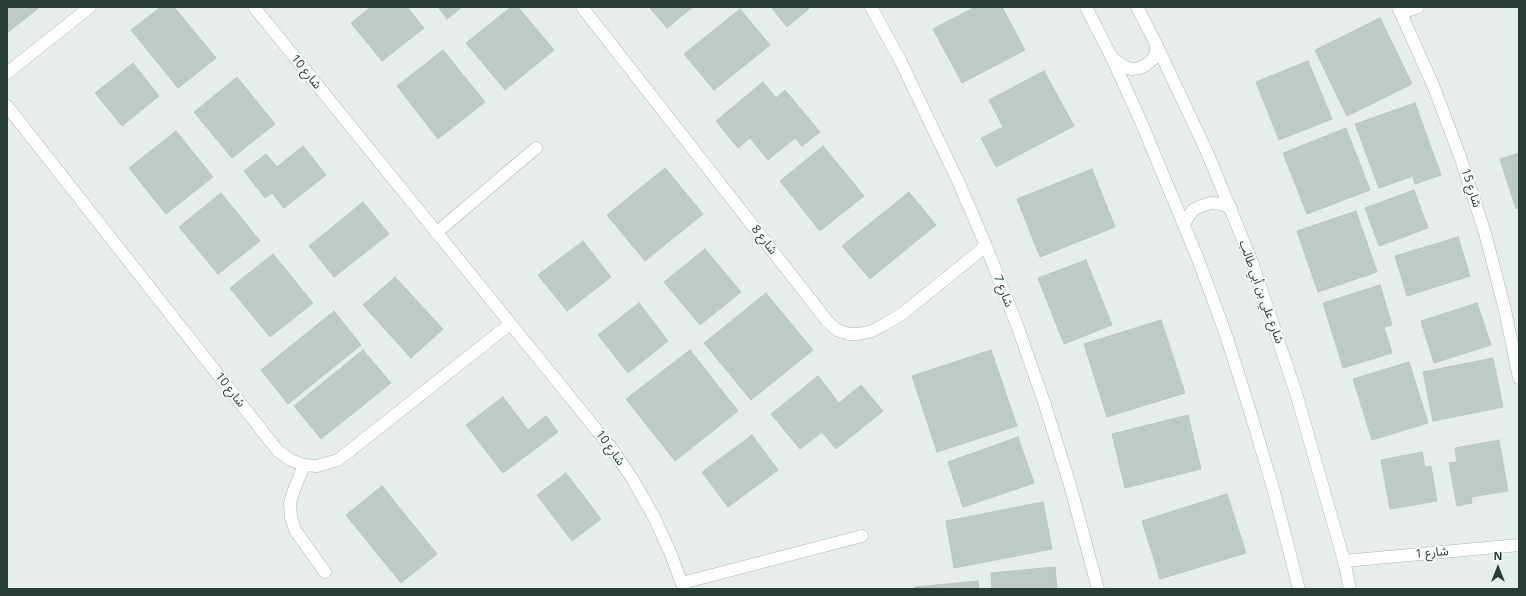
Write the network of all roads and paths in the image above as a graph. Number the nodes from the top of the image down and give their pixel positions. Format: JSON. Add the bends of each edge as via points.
{"nodes":[{"id":1,"x":90,"y":7,"type":"edge"},
{"id":2,"x":254,"y":7,"type":"edge"},
{"id":3,"x":582,"y":7,"type":"edge"},
{"id":4,"x":871,"y":7,"type":"edge"},
{"id":5,"x":1086,"y":7,"type":"edge"},
{"id":6,"x":1137,"y":7,"type":"edge"},
{"id":7,"x":1418,"y":7,"type":"edge"},
{"id":8,"x":1400,"y":10,"type":"edge"},
{"id":9,"x":1156,"y":44,"type":"junction"},
{"id":10,"x":1112,"y":58,"type":"junction"},
{"id":11,"x":7,"y":73,"type":"edge"},
{"id":12,"x":7,"y":106,"type":"edge"},
{"id":13,"x":536,"y":148,"type":"dead end"},
{"id":14,"x":1230,"y":208,"type":"junction"},
{"id":15,"x":1184,"y":224,"type":"junction"},
{"id":16,"x":436,"y":233,"type":"junction"},
{"id":17,"x":986,"y":246,"type":"junction"},
{"id":18,"x":510,"y":324,"type":"junction"},
{"id":19,"x":1519,"y":378,"type":"edge"},
{"id":20,"x":304,"y":464,"type":"junction"},
{"id":21,"x":862,"y":536,"type":"dead end"},
{"id":22,"x":1519,"y":544,"type":"edge"},
{"id":23,"x":1344,"y":561,"type":"junction"},
{"id":24,"x":325,"y":572,"type":"dead end"},
{"id":25,"x":683,"y":586,"type":"edge"},
{"id":26,"x":1098,"y":589,"type":"edge"},
{"id":27,"x":1299,"y":589,"type":"edge"},
{"id":28,"x":1350,"y":589,"type":"edge"}],
"edges":[{"from":1,"to":11,"type":"street"},
{"from":2,"to":16,"type":"street","name":"شارع 10"},
{"from":3,"to":17,"type":"street","name":"شارع 8","via":[[828,322],[838,330],[859,334],[885,324],[902,314]]},
{"from":4,"to":17,"type":"street","name":"شارع 7","via":[[930,121]]},
{"from":5,"to":10,"type":"street"},
{"from":6,"to":9,"type":"street","name":"شارع علي بن أبي طالب"},
{"from":7,"to":8,"type":"street"},
{"from":8,"to":19,"type":"street","name":"شارع 15","via":[[1434,85],[1481,218],[1505,310]]},
{"from":9,"to":10,"type":"street","via":[[1156,52],[1152,59],[1140,68],[1125,67]]},
{"from":9,"to":14,"type":"street","name":"شارع علي بن أبي طالب","via":[[1207,152]]},
{"from":10,"to":15,"type":"street"},
{"from":12,"to":20,"type":"street","name":"شارع 10","via":[[278,451],[291,460]]},
{"from":13,"to":16,"type":"street"},
{"from":14,"to":15,"type":"street","via":[[1211,203],[1201,206],[1194,210]]},
{"from":14,"to":23,"type":"street","name":"شارع علي بن أبي طالب","via":[[1255,270],[1296,392]]},
{"from":15,"to":27,"type":"street","via":[[1226,335],[1250,411]]},
{"from":16,"to":18,"type":"street","name":"شارع 10"},
{"from":17,"to":26,"type":"street","name":"شارع 7","via":[[1045,405]]},
{"from":18,"to":20,"type":"street","name":"شارع 10","via":[[344,456],[317,466]]},
{"from":18,"to":25,"type":"street","name":"شارع 10","via":[[612,449],[633,480],[654,517]]},
{"from":20,"to":24,"type":"street","via":[[290,503],[291,517],[295,530]]},
{"from":21,"to":25,"type":"street"},
{"from":22,"to":23,"type":"street","name":"شارع 1"},
{"from":23,"to":28,"type":"street","name":"شارع علي بن أبي طالب"}]}
